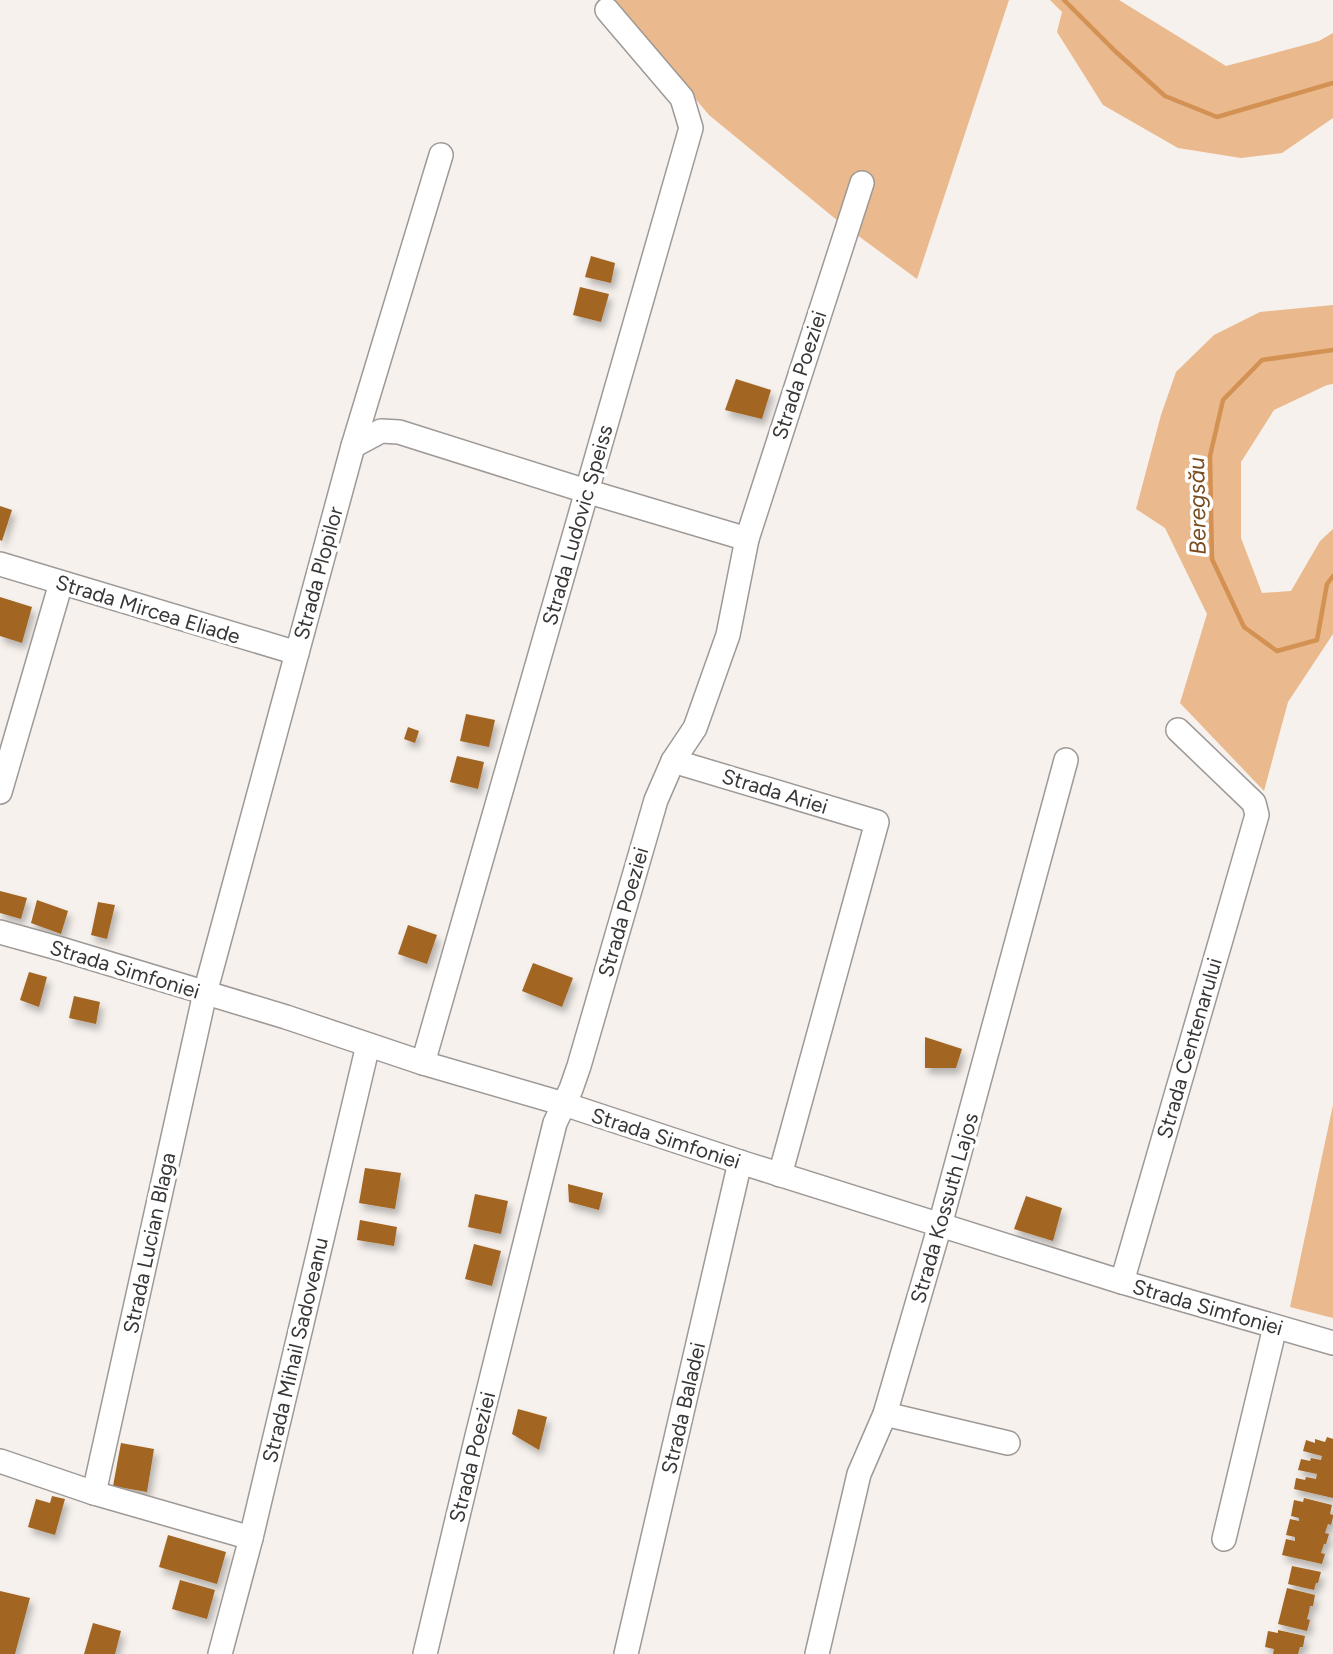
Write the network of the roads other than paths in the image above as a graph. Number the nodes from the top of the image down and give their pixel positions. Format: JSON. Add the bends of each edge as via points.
{"nodes":[{"id":1,"x":607,"y":10,"type":"dead end"},
{"id":2,"x":442,"y":155,"type":"dead end"},
{"id":3,"x":862,"y":183,"type":"dead end"},
{"id":4,"x":353,"y":446,"type":"junction"},
{"id":5,"x":586,"y":491,"type":"junction"},
{"id":6,"x":747,"y":539,"type":"junction"},
{"id":7,"x":0,"y":564,"type":"edge"},
{"id":8,"x":61,"y":583,"type":"junction"},
{"id":9,"x":296,"y":653,"type":"junction"},
{"id":10,"x":1178,"y":730,"type":"dead end"},
{"id":11,"x":673,"y":761,"type":"junction"},
{"id":12,"x":1066,"y":761,"type":"dead end"},
{"id":13,"x":0,"y":792,"type":"edge"},
{"id":14,"x":0,"y":932,"type":"edge"},
{"id":15,"x":205,"y":993,"type":"junction"},
{"id":16,"x":368,"y":1045,"type":"junction"},
{"id":17,"x":424,"y":1063,"type":"junction"},
{"id":18,"x":564,"y":1104,"type":"junction"},
{"id":19,"x":740,"y":1162,"type":"junction"},
{"id":20,"x":780,"y":1175,"type":"junction"},
{"id":21,"x":940,"y":1225,"type":"junction"},
{"id":22,"x":1122,"y":1282,"type":"junction"},
{"id":23,"x":1275,"y":1327,"type":"junction"},
{"id":24,"x":1333,"y":1343,"type":"edge"},
{"id":25,"x":885,"y":1414,"type":"junction"},
{"id":26,"x":1008,"y":1443,"type":"dead end"},
{"id":27,"x":0,"y":1461,"type":"edge"},
{"id":28,"x":94,"y":1493,"type":"junction"},
{"id":29,"x":251,"y":1538,"type":"junction"},
{"id":30,"x":1224,"y":1539,"type":"dead end"},
{"id":31,"x":220,"y":1654,"type":"edge"},
{"id":32,"x":425,"y":1654,"type":"edge"},
{"id":33,"x":626,"y":1654,"type":"edge"},
{"id":34,"x":817,"y":1654,"type":"edge"}],
"edges":[{"from":1,"to":5,"type":"street","name":"Strada Ludovic Speiss","via":[[682,98],[691,128]]},
{"from":2,"to":4,"type":"street","name":"Strada Plopilor"},
{"from":3,"to":6,"type":"street","name":"Strada Poeziei"},
{"from":4,"to":5,"type":"street","via":[[381,431],[399,432]]},
{"from":4,"to":9,"type":"street","name":"Strada Plopilor"},
{"from":5,"to":6,"type":"street"},
{"from":5,"to":17,"type":"street","name":"Strada Ludovic Speiss"},
{"from":6,"to":11,"type":"street","name":"Strada Poeziei","via":[[728,635],[695,728]]},
{"from":7,"to":8,"type":"street","name":"Strada Mircea Eliade"},
{"from":8,"to":9,"type":"street","name":"Strada Mircea Eliade"},
{"from":8,"to":13,"type":"street"},
{"from":9,"to":15,"type":"street","name":"Strada Plopilor"},
{"from":10,"to":22,"type":"street","name":"Strada Centenarului","via":[[1254,803],[1257,815]]},
{"from":11,"to":18,"type":"street","name":"Strada Poeziei","via":[[656,800]]},
{"from":11,"to":20,"type":"street","name":"Strada Ariei","via":[[877,822]]},
{"from":12,"to":21,"type":"street","name":"Strada Kossuth Lajos"},
{"from":14,"to":15,"type":"street","name":"Strada Simfoniei"},
{"from":15,"to":16,"type":"street","name":"Strada Simfoniei"},
{"from":15,"to":28,"type":"street","name":"Strada Lucian Blaga"},
{"from":16,"to":17,"type":"street","name":"Strada Simfoniei"},
{"from":16,"to":29,"type":"street","name":"Strada Mihail Sadoveanu"},
{"from":17,"to":18,"type":"street","name":"Strada Simfoniei"},
{"from":18,"to":19,"type":"street","name":"Strada Simfoniei"},
{"from":18,"to":32,"type":"street","name":"Strada Poeziei","via":[[551,1136]]},
{"from":19,"to":20,"type":"street","name":"Strada Simfoniei"},
{"from":19,"to":33,"type":"street","name":"Strada Baladei"},
{"from":20,"to":21,"type":"street","name":"Strada Simfoniei"},
{"from":21,"to":22,"type":"street","name":"Strada Simfoniei"},
{"from":21,"to":25,"type":"street","name":"Strada Kossuth Lajos"},
{"from":22,"to":23,"type":"street","name":"Strada Simfoniei"},
{"from":23,"to":24,"type":"street","name":"Strada Simfoniei"},
{"from":23,"to":30,"type":"street"},
{"from":25,"to":26,"type":"street"},
{"from":25,"to":34,"type":"street","name":"Strada Kossuth Lajos","via":[[859,1474]]},
{"from":27,"to":28,"type":"street"},
{"from":28,"to":29,"type":"street"},
{"from":29,"to":31,"type":"street","name":"Strada Mihail Sadoveanu"}]}
